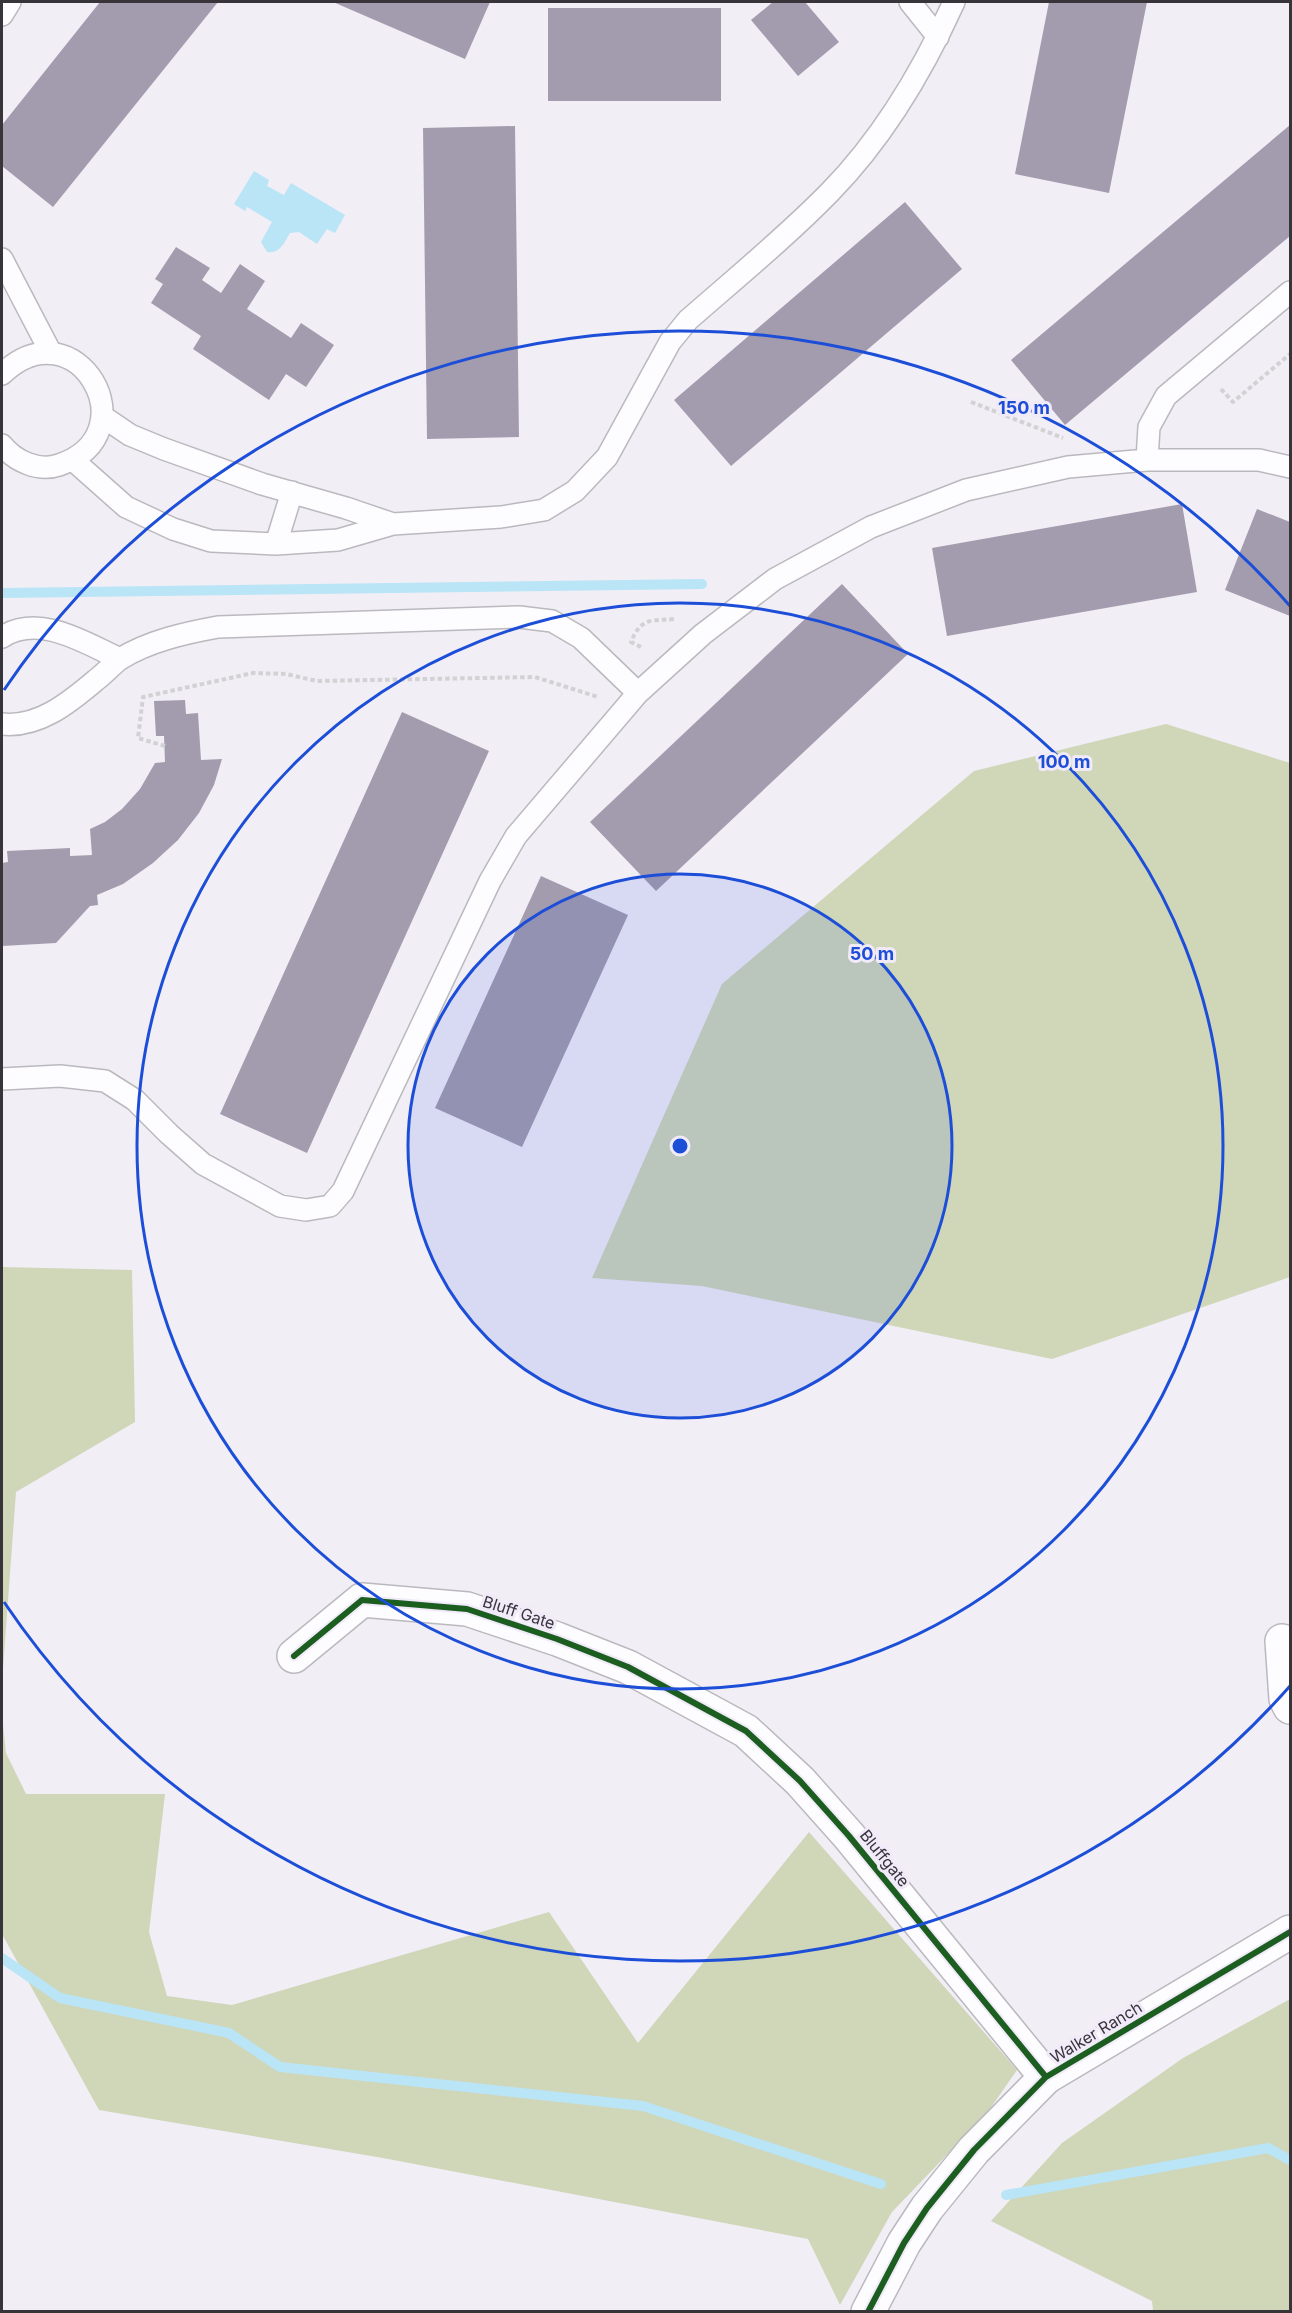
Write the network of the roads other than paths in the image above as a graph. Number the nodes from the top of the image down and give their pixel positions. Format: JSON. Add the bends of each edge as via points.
{"nodes":[{"id":1,"x":10,"y":2,"type":"edge"},
{"id":2,"x":910,"y":2,"type":"edge"},
{"id":3,"x":954,"y":2,"type":"edge"},
{"id":4,"x":2,"y":15,"type":"edge"},
{"id":5,"x":938,"y":37,"type":"junction"},
{"id":6,"x":2,"y":260,"type":"edge"},
{"id":7,"x":1290,"y":292,"type":"edge"},
{"id":8,"x":51,"y":353,"type":"junction"},
{"id":9,"x":2,"y":374,"type":"edge"},
{"id":10,"x":102,"y":416,"type":"junction"},
{"id":11,"x":4,"y":453,"type":"edge"},
{"id":12,"x":73,"y":460,"type":"junction"},
{"id":13,"x":1147,"y":460,"type":"junction"},
{"id":14,"x":1290,"y":467,"type":"edge"},
{"id":15,"x":292,"y":492,"type":"junction"},
{"id":16,"x":393,"y":524,"type":"junction"},
{"id":17,"x":276,"y":544,"type":"junction"},
{"id":18,"x":2,"y":637,"type":"edge"},
{"id":19,"x":120,"y":659,"type":"junction"},
{"id":20,"x":638,"y":693,"type":"junction"},
{"id":21,"x":2,"y":724,"type":"edge"},
{"id":22,"x":2,"y":1079,"type":"edge"},
{"id":23,"x":1282,"y":1641,"type":"dead end"},
{"id":24,"x":294,"y":1656,"type":"dead end"},
{"id":25,"x":673,"y":1691,"type":"joint"},
{"id":26,"x":1290,"y":1707,"type":"edge"},
{"id":27,"x":1290,"y":1932,"type":"edge"},
{"id":28,"x":1046,"y":2077,"type":"junction"},
{"id":29,"x":868,"y":2312,"type":"edge"}],
"edges":[{"from":1,"to":4,"type":"lane"},
{"from":2,"to":5,"type":"lane"},
{"from":3,"to":5,"type":"lane"},
{"from":5,"to":16,"type":"lane","via":[[889,120],[832,190],[688,320],[669,342],[607,457],[575,491],[544,510],[501,517]]},
{"from":6,"to":8,"type":"lane"},
{"from":7,"to":13,"type":"lane","via":[[1166,396],[1149,427]]},
{"from":8,"to":9,"type":"lane","via":[[31,354]]},
{"from":8,"to":10,"type":"lane","via":[[69,357],[84,367],[102,398]]},
{"from":10,"to":12,"type":"lane","via":[[88,449]]},
{"from":10,"to":15,"type":"lane","via":[[130,435],[164,449]]},
{"from":11,"to":12,"type":"lane","via":[[30,465],[52,467]]},
{"from":12,"to":17,"type":"lane","via":[[126,507],[173,529],[211,541]]},
{"from":13,"to":14,"type":"lane","via":[[1259,460]]},
{"from":13,"to":20,"type":"lane","via":[[1068,467],[966,490],[871,527],[775,579],[703,634]]},
{"from":15,"to":16,"type":"lane"},
{"from":15,"to":17,"type":"lane"},
{"from":16,"to":17,"type":"lane","via":[[338,540]]},
{"from":18,"to":19,"type":"lane","via":[[34,628],[53,631]]},
{"from":19,"to":20,"type":"lane","via":[[171,638],[218,627],[519,617],[552,621],[581,638]]},
{"from":19,"to":21,"type":"lane","via":[[72,700],[41,718],[14,726]]},
{"from":20,"to":22,"type":"lane","via":[[516,836],[490,881],[343,1191],[330,1206],[306,1210],[280,1206],[203,1164],[135,1100],[105,1082],[60,1076]]},
{"from":23,"to":26,"type":"street","via":[[1286,1699]]},
{"from":24,"to":25,"type":"street","name":"Bluff Gate","via":[[362,1600],[467,1609],[628,1667]]},
{"from":25,"to":28,"type":"street","name":"Bluffgate","via":[[746,1731],[800,1781]]},
{"from":27,"to":28,"type":"street","name":"Walker Ranch"},
{"from":28,"to":29,"type":"street","name":"Walker Ranch","via":[[974,2150],[927,2208]]}]}
